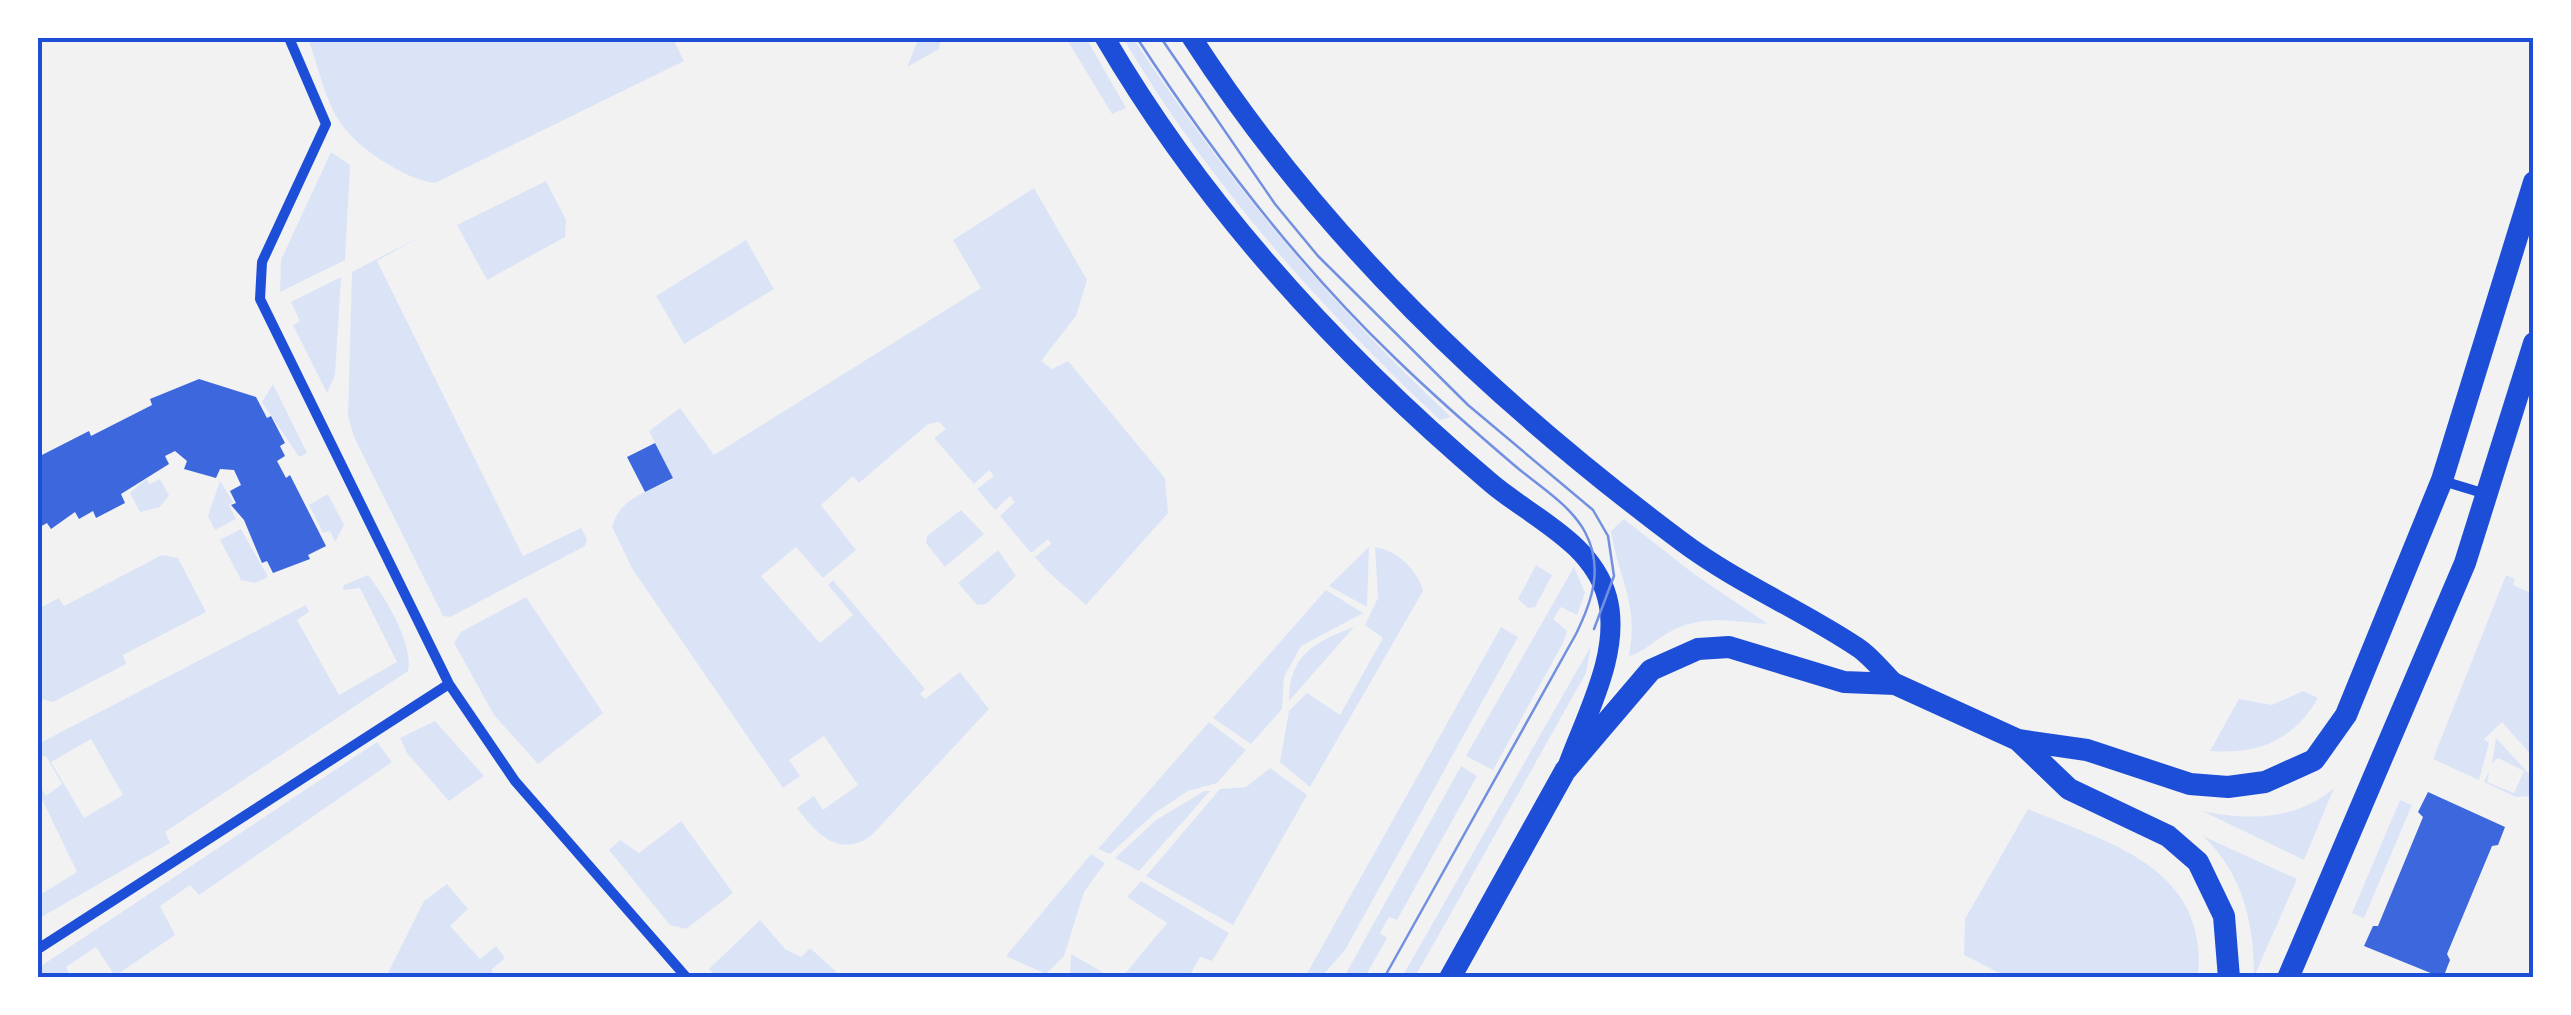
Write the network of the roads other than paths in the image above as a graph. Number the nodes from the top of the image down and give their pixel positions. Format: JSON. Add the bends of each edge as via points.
{"nodes":[{"id":1,"x":289,"y":38,"type":"edge"},
{"id":2,"x":1105,"y":38,"type":"edge"},
{"id":3,"x":1192,"y":38,"type":"edge"},
{"id":4,"x":2534,"y":182,"type":"edge"},
{"id":5,"x":2534,"y":343,"type":"edge"},
{"id":6,"x":2442,"y":480,"type":"junction"},
{"id":7,"x":2489,"y":495,"type":"junction"},
{"id":8,"x":449,"y":684,"type":"junction"},
{"id":9,"x":1895,"y":684,"type":"junction"},
{"id":10,"x":2018,"y":740,"type":"junction"},
{"id":11,"x":1565,"y":771,"type":"junction"},
{"id":12,"x":38,"y":949,"type":"edge"},
{"id":13,"x":687,"y":978,"type":"edge"},
{"id":14,"x":1450,"y":978,"type":"edge"},
{"id":15,"x":2229,"y":978,"type":"edge"},
{"id":16,"x":2288,"y":978,"type":"edge"}],
"edges":[{"from":1,"to":8,"type":"street","via":[[326,124],[262,262],[260,299]]},
{"from":2,"to":11,"type":"main road","via":[[1173,143],[1304,306],[1440,439],[1587,559],[1603,585],[1611,622]]},
{"from":3,"to":9,"type":"main road","via":[[1300,188],[1380,280],[1479,376],[1702,557],[1860,648]]},
{"from":4,"to":6,"type":"main road"},
{"from":5,"to":7,"type":"main road"},
{"from":6,"to":7,"type":"street"},
{"from":6,"to":10,"type":"main road","via":[[2358,686],[2314,760],[2265,782],[2190,784],[2087,750]]},
{"from":7,"to":16,"type":"main road"},
{"from":8,"to":12,"type":"street"},
{"from":8,"to":13,"type":"street","via":[[515,781]]},
{"from":9,"to":10,"type":"main road"},
{"from":9,"to":11,"type":"main road","via":[[1844,682],[1720,646],[1682,653],[1640,680]]},
{"from":10,"to":15,"type":"main road","via":[[2069,789],[2168,836],[2198,862],[2224,916]]},
{"from":11,"to":14,"type":"main road"}]}
